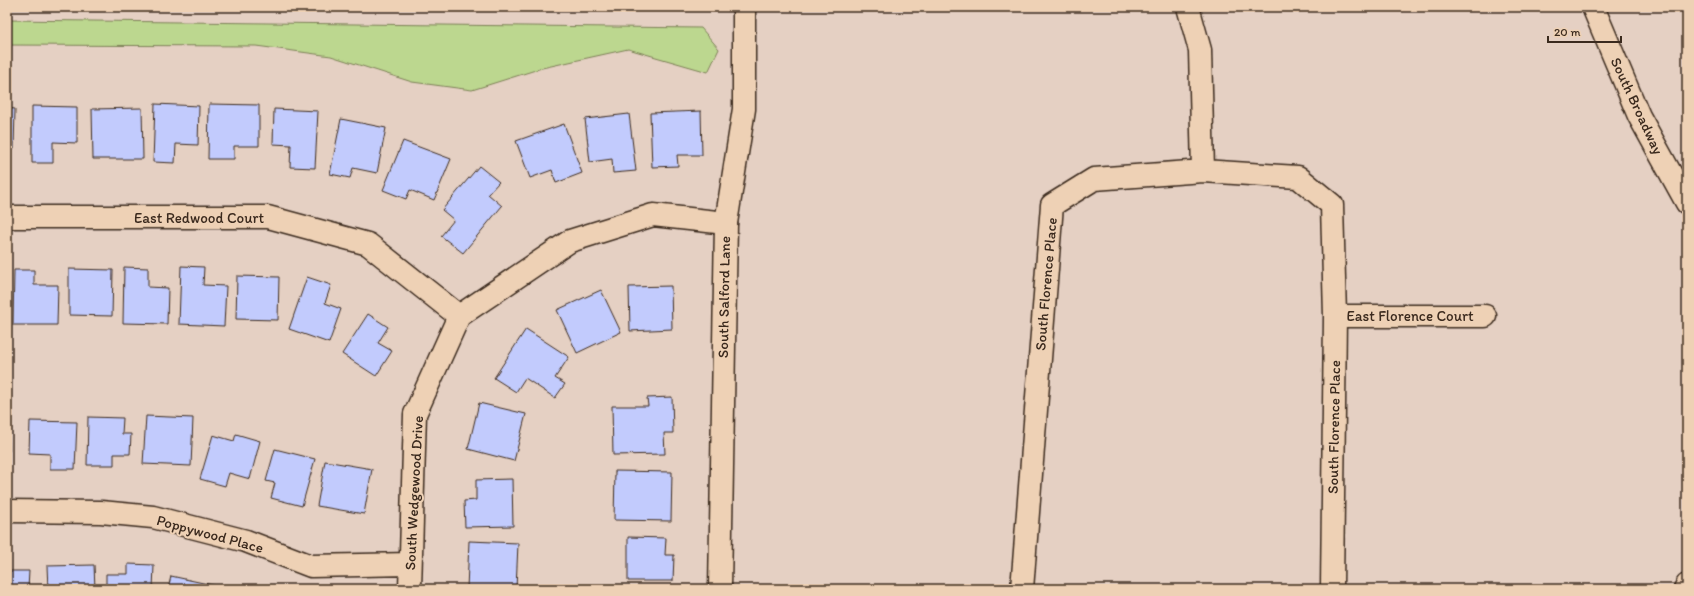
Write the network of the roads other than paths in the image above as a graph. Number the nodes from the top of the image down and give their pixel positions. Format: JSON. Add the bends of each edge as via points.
{"nodes":[{"id":1,"x":744,"y":7,"type":"edge"},
{"id":2,"x":1188,"y":7,"type":"edge"},
{"id":3,"x":1593,"y":7,"type":"edge"},
{"id":4,"x":1203,"y":171,"type":"junction"},
{"id":5,"x":1687,"y":203,"type":"edge"},
{"id":6,"x":7,"y":217,"type":"edge"},
{"id":7,"x":726,"y":223,"type":"junction"},
{"id":8,"x":459,"y":316,"type":"junction"},
{"id":9,"x":1335,"y":316,"type":"junction"},
{"id":10,"x":1485,"y":316,"type":"dead end"},
{"id":11,"x":7,"y":511,"type":"edge"},
{"id":12,"x":410,"y":564,"type":"junction"},
{"id":13,"x":1687,"y":585,"type":"edge"},
{"id":14,"x":410,"y":589,"type":"edge"},
{"id":15,"x":720,"y":589,"type":"edge"},
{"id":16,"x":1022,"y":589,"type":"edge"},
{"id":17,"x":1332,"y":589,"type":"edge"},
{"id":18,"x":1685,"y":589,"type":"edge"}],
"edges":[{"from":1,"to":7,"type":"street","name":"South Salford Lane","via":[[744,109]]},
{"from":2,"to":4,"type":"street","via":[[1200,50]]},
{"from":3,"to":5,"type":"street","name":"South Broadway","via":[[1639,116]]},
{"from":4,"to":9,"type":"street","name":"South Florence Place","via":[[1298,176],[1332,205]]},
{"from":4,"to":16,"type":"street","name":"South Florence Place","via":[[1094,179],[1052,205]]},
{"from":6,"to":8,"type":"street","name":"East Redwood Court","via":[[268,217],[368,244]]},
{"from":7,"to":8,"type":"street","via":[[653,215],[570,241]]},
{"from":7,"to":15,"type":"street","name":"South Salford Lane"},
{"from":8,"to":12,"type":"street","name":"South Wedgewood Drive","via":[[415,414]]},
{"from":9,"to":10,"type":"street","name":"East Florence Court"},
{"from":9,"to":17,"type":"street","name":"South Florence Place"},
{"from":11,"to":12,"type":"street","name":"Poppywood Place","via":[[101,512],[153,518],[246,541],[311,566]]},
{"from":12,"to":14,"type":"street","name":"South Wedgewood Drive"},
{"from":13,"to":18,"type":"street"}]}
